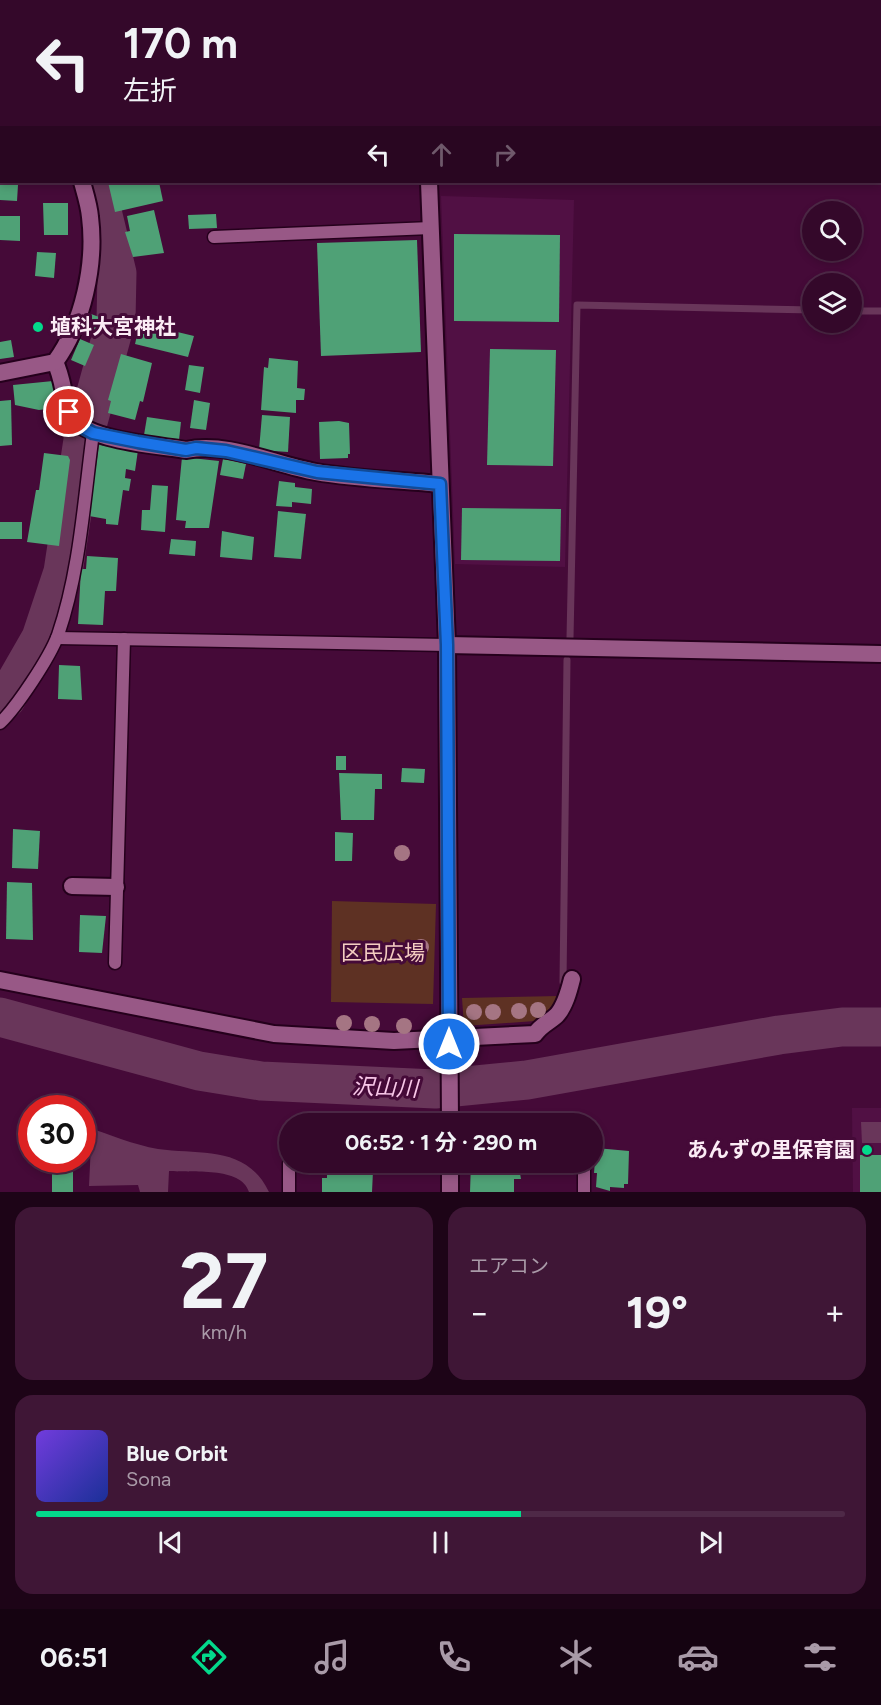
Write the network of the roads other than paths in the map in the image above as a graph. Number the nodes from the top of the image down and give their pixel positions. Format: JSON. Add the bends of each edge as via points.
{"nodes":[{"id":1,"x":82,"y":183,"type":"edge"},
{"id":2,"x":429,"y":183,"type":"edge"},
{"id":3,"x":431,"y":228,"type":"junction"},
{"id":4,"x":214,"y":237,"type":"dead end"},
{"id":5,"x":55,"y":362,"type":"junction"},
{"id":6,"x":0,"y":373,"type":"edge"},
{"id":7,"x":93,"y":433,"type":"junction"},
{"id":8,"x":440,"y":484,"type":"junction"},
{"id":9,"x":57,"y":638,"type":"junction"},
{"id":10,"x":124,"y":639,"type":"junction"},
{"id":11,"x":447,"y":645,"type":"junction"},
{"id":12,"x":881,"y":654,"type":"edge"},
{"id":13,"x":0,"y":723,"type":"edge"},
{"id":14,"x":72,"y":886,"type":"dead end"},
{"id":15,"x":116,"y":887,"type":"junction"},
{"id":16,"x":115,"y":963,"type":"dead end"},
{"id":17,"x":572,"y":979,"type":"dead end"},
{"id":18,"x":0,"y":980,"type":"edge"},
{"id":19,"x":449,"y":1041,"type":"junction"},
{"id":20,"x":450,"y":1113,"type":"edge"},
{"id":21,"x":289,"y":1173,"type":"edge"},
{"id":22,"x":450,"y":1173,"type":"edge"},
{"id":23,"x":584,"y":1173,"type":"edge"},
{"id":24,"x":289,"y":1192,"type":"edge"},
{"id":25,"x":450,"y":1192,"type":"edge"},
{"id":26,"x":584,"y":1192,"type":"edge"}],
"edges":[{"from":1,"to":5,"type":"street","via":[[91,218],[84,302]]},
{"from":2,"to":3,"type":"street"},
{"from":3,"to":4,"type":"lane"},
{"from":3,"to":8,"type":"street"},
{"from":5,"to":6,"type":"street"},
{"from":5,"to":7,"type":"street","via":[[69,412],[76,424]]},
{"from":7,"to":8,"type":"street","via":[[186,450],[226,451],[317,472]]},
{"from":7,"to":9,"type":"lane","via":[[71,585]]},
{"from":8,"to":11,"type":"street"},
{"from":9,"to":10,"type":"lane"},
{"from":9,"to":13,"type":"lane"},
{"from":10,"to":11,"type":"lane"},
{"from":10,"to":15,"type":"lane"},
{"from":11,"to":12,"type":"street"},
{"from":11,"to":19,"type":"street"},
{"from":14,"to":15,"type":"street"},
{"from":15,"to":16,"type":"lane"},
{"from":17,"to":19,"type":"street","via":[[557,1015],[535,1034]]},
{"from":18,"to":19,"type":"street","via":[[274,1034]]},
{"from":19,"to":20,"type":"street"},
{"from":21,"to":24,"type":"lane"},
{"from":22,"to":25,"type":"street"},
{"from":23,"to":26,"type":"lane"}]}
